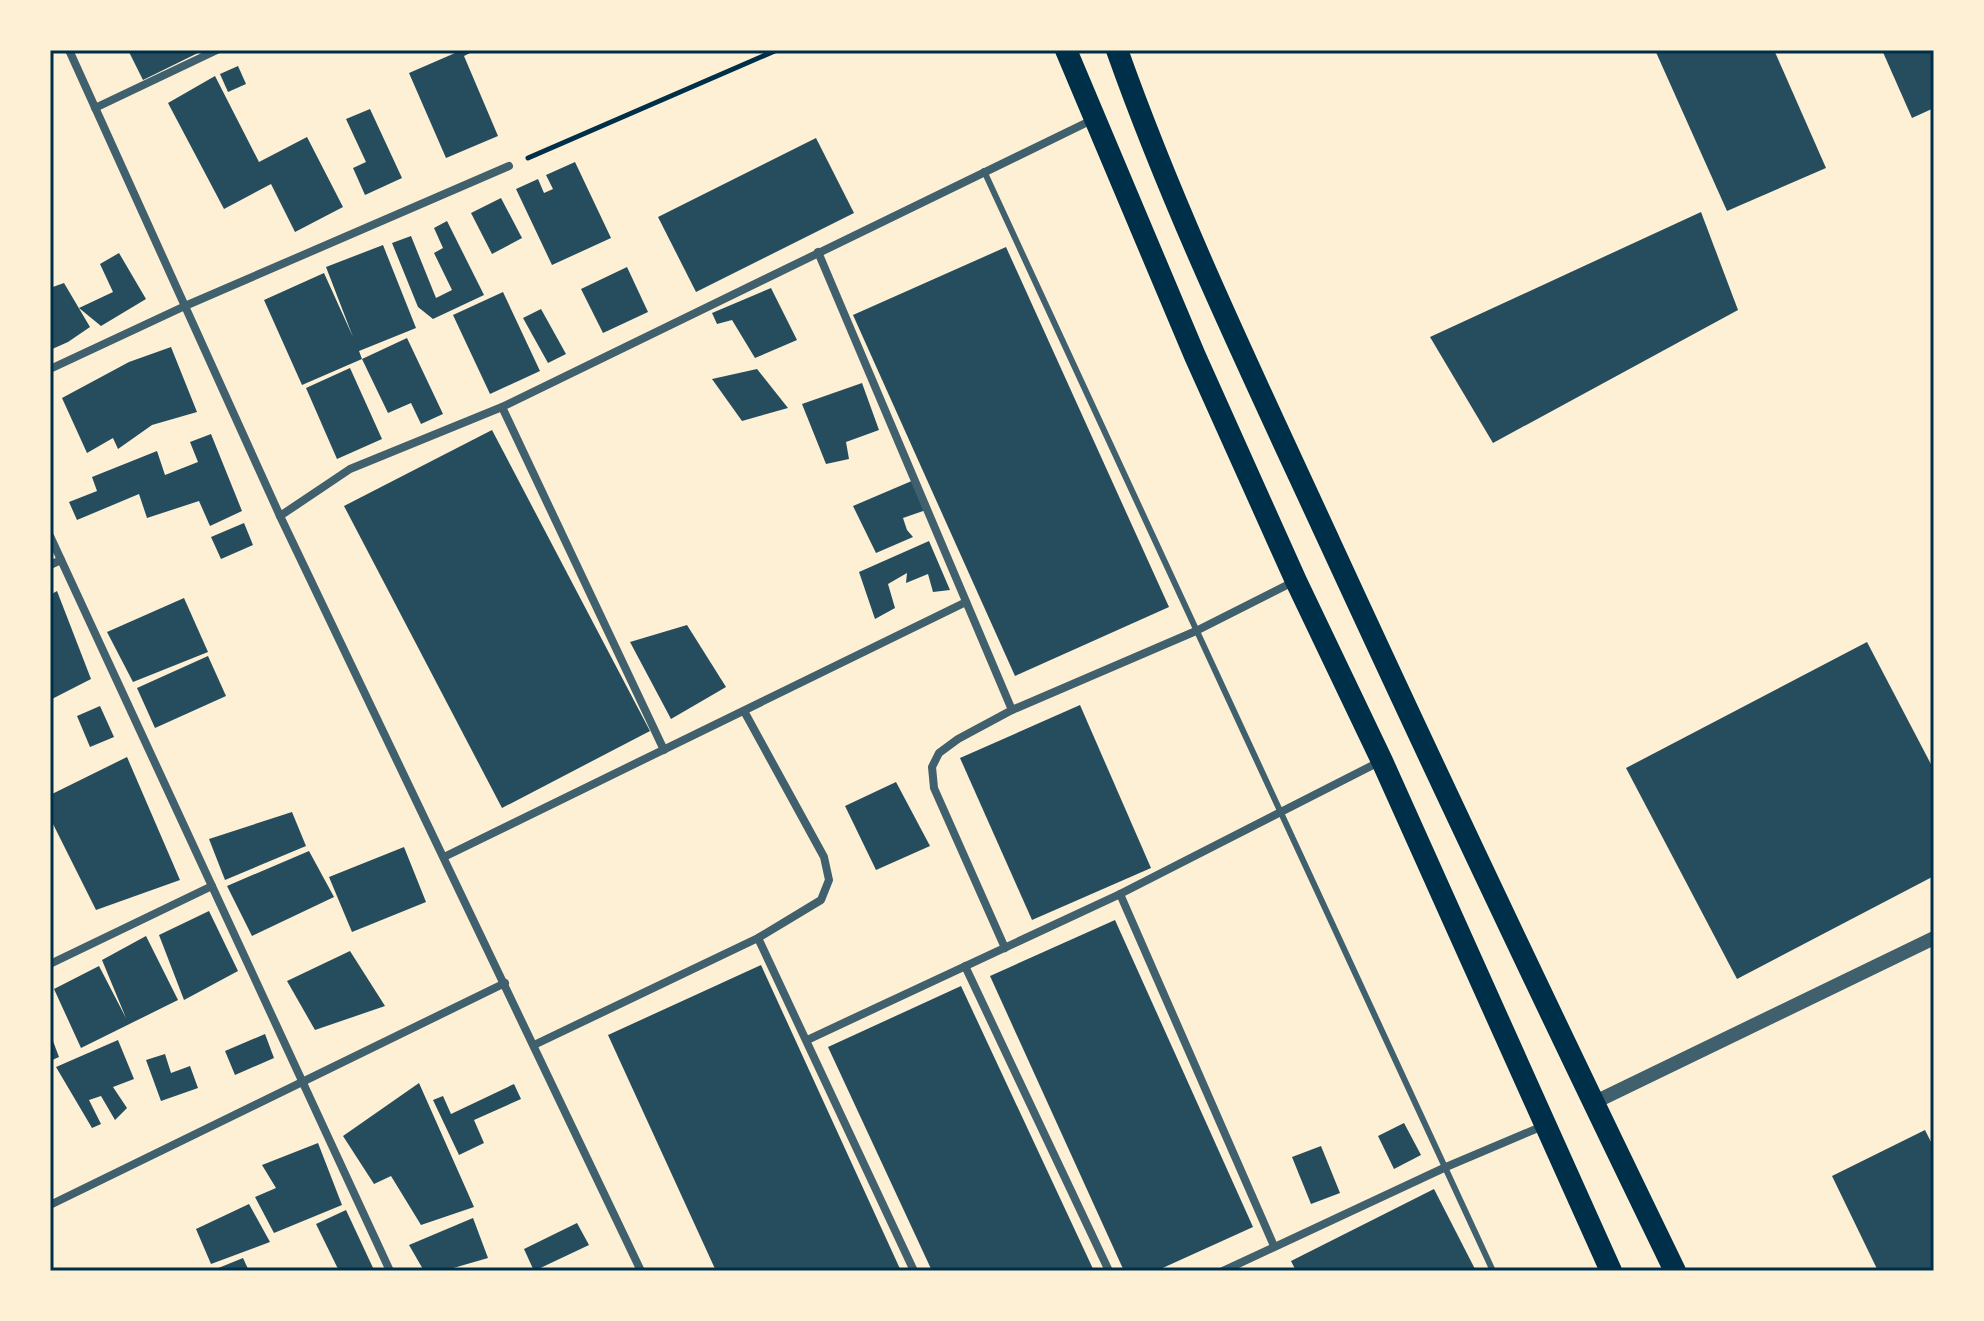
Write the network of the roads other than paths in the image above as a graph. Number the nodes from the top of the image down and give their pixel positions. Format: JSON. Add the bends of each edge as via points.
{"nodes":[{"id":1,"x":69,"y":50,"type":"edge"},
{"id":2,"x":217,"y":50,"type":"edge"},
{"id":3,"x":1066,"y":50,"type":"edge"},
{"id":4,"x":1117,"y":50,"type":"edge"},
{"id":5,"x":95,"y":108,"type":"junction"},
{"id":6,"x":1096,"y":118,"type":"junction"},
{"id":7,"x":509,"y":166,"type":"road end"},
{"id":8,"x":984,"y":171,"type":"junction"},
{"id":9,"x":818,"y":252,"type":"junction"},
{"id":10,"x":185,"y":306,"type":"junction"},
{"id":11,"x":50,"y":369,"type":"edge"},
{"id":12,"x":502,"y":407,"type":"junction"},
{"id":13,"x":280,"y":516,"type":"junction"},
{"id":14,"x":50,"y":536,"type":"edge"},
{"id":15,"x":61,"y":560,"type":"junction"},
{"id":16,"x":50,"y":565,"type":"edge"},
{"id":17,"x":1296,"y":581,"type":"junction"},
{"id":18,"x":966,"y":602,"type":"junction"},
{"id":19,"x":1196,"y":631,"type":"junction"},
{"id":20,"x":1012,"y":710,"type":"junction"},
{"id":21,"x":744,"y":711,"type":"junction"},
{"id":22,"x":664,"y":750,"type":"junction"},
{"id":23,"x":1382,"y":761,"type":"junction"},
{"id":24,"x":1279,"y":812,"type":"junction"},
{"id":25,"x":444,"y":857,"type":"junction"},
{"id":26,"x":212,"y":886,"type":"junction"},
{"id":27,"x":1120,"y":894,"type":"junction"},
{"id":28,"x":758,"y":938,"type":"junction"},
{"id":29,"x":1934,"y":938,"type":"edge"},
{"id":30,"x":1005,"y":948,"type":"junction"},
{"id":31,"x":50,"y":964,"type":"edge"},
{"id":32,"x":965,"y":966,"type":"junction"},
{"id":33,"x":505,"y":983,"type":"junction"},
{"id":34,"x":807,"y":1040,"type":"junction"},
{"id":35,"x":534,"y":1045,"type":"junction"},
{"id":36,"x":302,"y":1081,"type":"junction"},
{"id":37,"x":1593,"y":1103,"type":"junction"},
{"id":38,"x":1544,"y":1126,"type":"junction"},
{"id":39,"x":1446,"y":1167,"type":"junction"},
{"id":40,"x":50,"y":1205,"type":"edge"},
{"id":41,"x":1274,"y":1246,"type":"junction"},
{"id":42,"x":390,"y":1271,"type":"edge"},
{"id":43,"x":641,"y":1271,"type":"edge"},
{"id":44,"x":914,"y":1271,"type":"edge"},
{"id":45,"x":1109,"y":1271,"type":"edge"},
{"id":46,"x":1223,"y":1271,"type":"edge"},
{"id":47,"x":1493,"y":1271,"type":"edge"},
{"id":48,"x":1611,"y":1271,"type":"edge"},
{"id":49,"x":1675,"y":1271,"type":"edge"}],
"edges":[{"from":1,"to":5,"type":"street"},
{"from":2,"to":5,"type":"street"},
{"from":3,"to":6,"type":"highway"},
{"from":4,"to":37,"type":"highway","via":[[1235,336]]},
{"from":5,"to":10,"type":"street"},
{"from":6,"to":8,"type":"street"},
{"from":6,"to":17,"type":"highway"},
{"from":7,"to":10,"type":"street"},
{"from":8,"to":9,"type":"street"},
{"from":8,"to":19,"type":"lane"},
{"from":9,"to":12,"type":"street"},
{"from":9,"to":18,"type":"street"},
{"from":10,"to":11,"type":"street"},
{"from":10,"to":13,"type":"street"},
{"from":12,"to":13,"type":"street","via":[[350,469]]},
{"from":12,"to":22,"type":"street"},
{"from":13,"to":25,"type":"street"},
{"from":14,"to":15,"type":"street"},
{"from":15,"to":16,"type":"street"},
{"from":15,"to":26,"type":"street"},
{"from":17,"to":19,"type":"street"},
{"from":17,"to":23,"type":"highway"},
{"from":18,"to":20,"type":"street"},
{"from":18,"to":21,"type":"street"},
{"from":19,"to":20,"type":"street"},
{"from":19,"to":24,"type":"lane"},
{"from":20,"to":30,"type":"street","via":[[958,739],[939,753],[932,767],[934,788]]},
{"from":21,"to":22,"type":"street"},
{"from":21,"to":28,"type":"street","via":[[824,857],[829,880],[821,900]]},
{"from":22,"to":25,"type":"street"},
{"from":23,"to":24,"type":"street"},
{"from":23,"to":38,"type":"highway"},
{"from":24,"to":27,"type":"street"},
{"from":24,"to":39,"type":"lane"},
{"from":25,"to":33,"type":"street"},
{"from":26,"to":31,"type":"street"},
{"from":26,"to":36,"type":"street"},
{"from":27,"to":30,"type":"street"},
{"from":27,"to":41,"type":"street"},
{"from":28,"to":34,"type":"street"},
{"from":28,"to":35,"type":"street"},
{"from":29,"to":37,"type":"street"},
{"from":30,"to":32,"type":"street"},
{"from":32,"to":34,"type":"street"},
{"from":32,"to":45,"type":"street"},
{"from":33,"to":35,"type":"street"},
{"from":33,"to":36,"type":"street"},
{"from":34,"to":44,"type":"street"},
{"from":35,"to":43,"type":"street"},
{"from":36,"to":40,"type":"street"},
{"from":36,"to":42,"type":"street"},
{"from":37,"to":49,"type":"highway"},
{"from":38,"to":39,"type":"street"},
{"from":38,"to":48,"type":"highway"},
{"from":39,"to":41,"type":"street"},
{"from":39,"to":47,"type":"lane"},
{"from":41,"to":46,"type":"street"}]}
